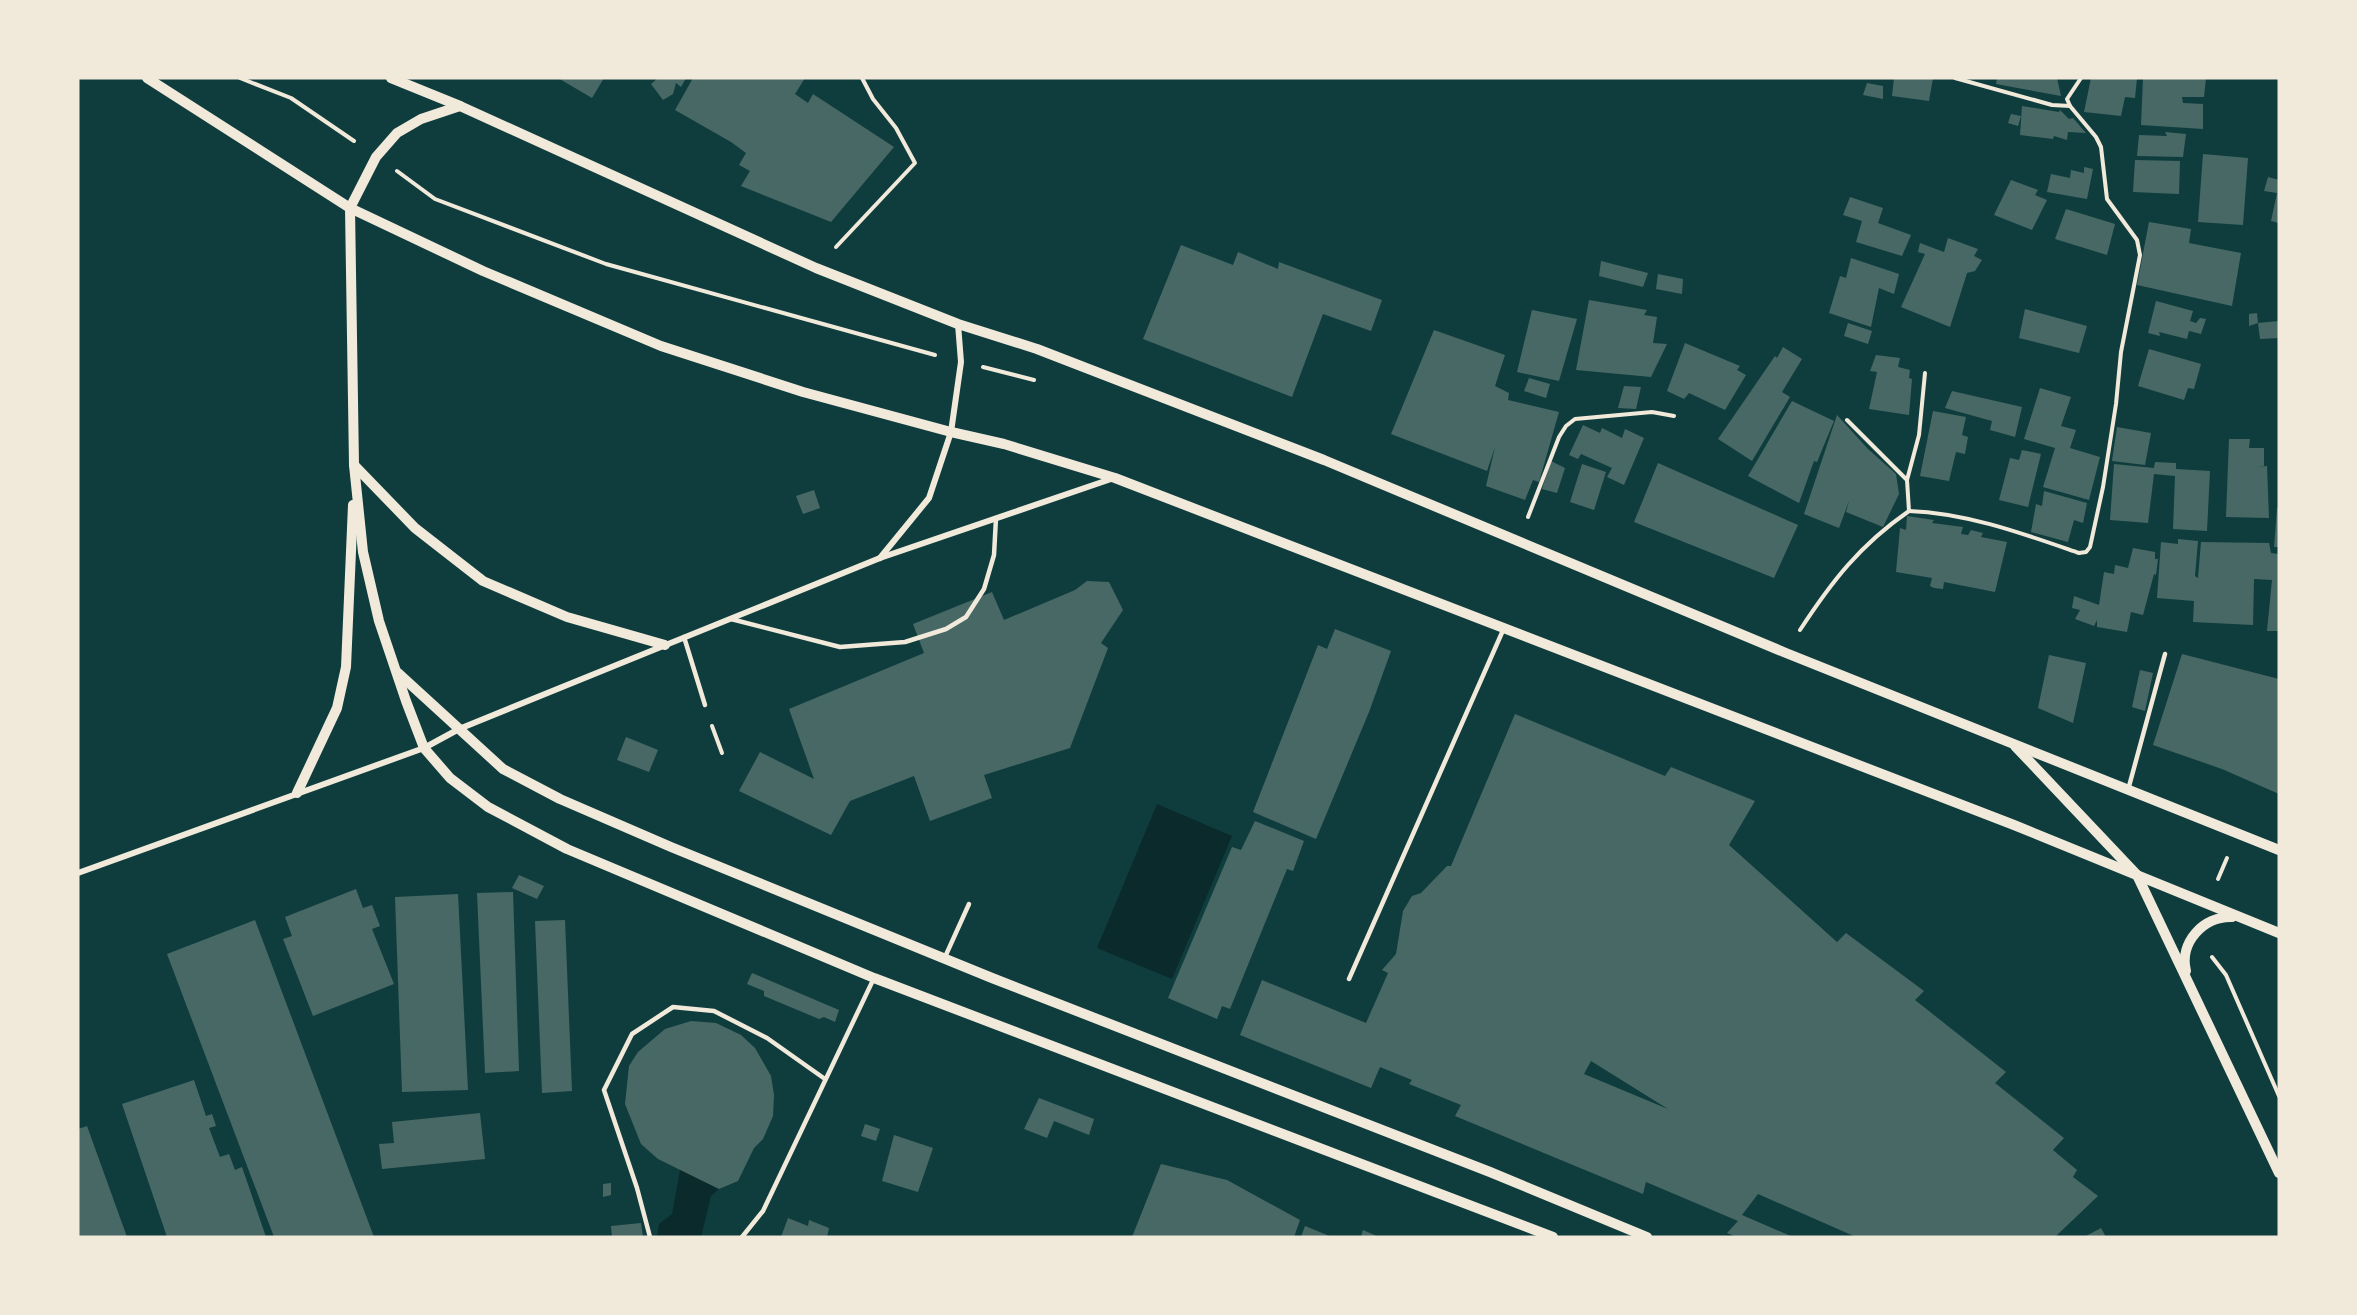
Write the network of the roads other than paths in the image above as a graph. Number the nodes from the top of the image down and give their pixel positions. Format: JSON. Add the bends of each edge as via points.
{"nodes":[{"id":1,"x":147,"y":78,"type":"edge"},
{"id":2,"x":391,"y":78,"type":"edge"},
{"id":3,"x":460,"y":106,"type":"junction"},
{"id":4,"x":350,"y":208,"type":"junction"},
{"id":5,"x":958,"y":324,"type":"junction"},
{"id":6,"x":951,"y":432,"type":"junction"},
{"id":7,"x":354,"y":465,"type":"junction"},
{"id":8,"x":1114,"y":478,"type":"junction"},
{"id":9,"x":996,"y":518,"type":"junction"},
{"id":10,"x":880,"y":558,"type":"junction"},
{"id":11,"x":728,"y":619,"type":"junction"},
{"id":12,"x":1504,"y":628,"type":"junction"},
{"id":13,"x":684,"y":637,"type":"junction"},
{"id":14,"x":665,"y":645,"type":"junction"},
{"id":15,"x":2165,"y":654,"type":"dead end"},
{"id":16,"x":395,"y":671,"type":"junction"},
{"id":17,"x":705,"y":705,"type":"dead end"},
{"id":18,"x":459,"y":729,"type":"junction"},
{"id":19,"x":2012,"y":744,"type":"junction"},
{"id":20,"x":424,"y":748,"type":"junction"},
{"id":21,"x":2128,"y":790,"type":"junction"},
{"id":22,"x":297,"y":793,"type":"junction"},
{"id":23,"x":2279,"y":850,"type":"edge"},
{"id":24,"x":78,"y":873,"type":"edge"},
{"id":25,"x":2137,"y":875,"type":"junction"},
{"id":26,"x":969,"y":904,"type":"dead end"},
{"id":27,"x":2239,"y":917,"type":"junction"},
{"id":28,"x":2279,"y":933,"type":"edge"},
{"id":29,"x":945,"y":957,"type":"junction"},
{"id":30,"x":873,"y":978,"type":"junction"},
{"id":31,"x":1349,"y":979,"type":"dead end"},
{"id":32,"x":2188,"y":980,"type":"junction"},
{"id":33,"x":825,"y":1079,"type":"junction"},
{"id":34,"x":2279,"y":1173,"type":"edge"},
{"id":35,"x":650,"y":1237,"type":"edge"},
{"id":36,"x":742,"y":1237,"type":"edge"},
{"id":37,"x":1553,"y":1237,"type":"edge"},
{"id":38,"x":1647,"y":1237,"type":"edge"}],
"edges":[{"from":1,"to":4,"type":"street"},
{"from":2,"to":3,"type":"street"},
{"from":3,"to":4,"type":"street","via":[[421,119],[397,133],[376,157]]},
{"from":3,"to":5,"type":"street","via":[[816,268]]},
{"from":4,"to":6,"type":"street","via":[[483,271],[661,346],[803,392]]},
{"from":4,"to":7,"type":"street"},
{"from":5,"to":6,"type":"street","via":[[961,362]]},
{"from":5,"to":19,"type":"street","via":[[1037,349],[1313,456]]},
{"from":6,"to":8,"type":"street"},
{"from":6,"to":10,"type":"street","via":[[929,498]]},
{"from":7,"to":14,"type":"street","via":[[415,528],[483,581],[567,617]]},
{"from":7,"to":16,"type":"street","via":[[363,552]]},
{"from":7,"to":22,"type":"street","via":[[346,667],[337,708]]},
{"from":8,"to":9,"type":"street"},
{"from":8,"to":12,"type":"street"},
{"from":9,"to":10,"type":"street"},
{"from":9,"to":11,"type":"lane","via":[[994,555],[984,590],[966,617],[946,629],[905,642],[840,647]]},
{"from":10,"to":11,"type":"street"},
{"from":11,"to":13,"type":"street"},
{"from":12,"to":25,"type":"street"},
{"from":12,"to":31,"type":"lane"},
{"from":13,"to":14,"type":"street"},
{"from":13,"to":17,"type":"lane"},
{"from":14,"to":18,"type":"street"},
{"from":15,"to":21,"type":"lane"},
{"from":16,"to":18,"type":"street"},
{"from":16,"to":20,"type":"street"},
{"from":18,"to":20,"type":"street"},
{"from":18,"to":29,"type":"street","via":[[504,769],[560,799]]},
{"from":19,"to":21,"type":"street"},
{"from":19,"to":25,"type":"street"},
{"from":20,"to":22,"type":"street"},
{"from":20,"to":30,"type":"street","via":[[450,778],[488,807],[567,849]]},
{"from":21,"to":23,"type":"street"},
{"from":22,"to":24,"type":"street"},
{"from":25,"to":27,"type":"street"},
{"from":25,"to":32,"type":"street"},
{"from":26,"to":29,"type":"lane"},
{"from":27,"to":28,"type":"street"},
{"from":27,"to":32,"type":"street","via":[[2207,922],[2194,933],[2184,964]]},
{"from":29,"to":38,"type":"street"},
{"from":30,"to":33,"type":"lane"},
{"from":30,"to":37,"type":"street"},
{"from":32,"to":34,"type":"street"},
{"from":33,"to":35,"type":"lane","via":[[767,1038],[714,1011],[673,1007],[632,1034],[604,1090]]},
{"from":33,"to":36,"type":"lane","via":[[763,1211]]}]}
